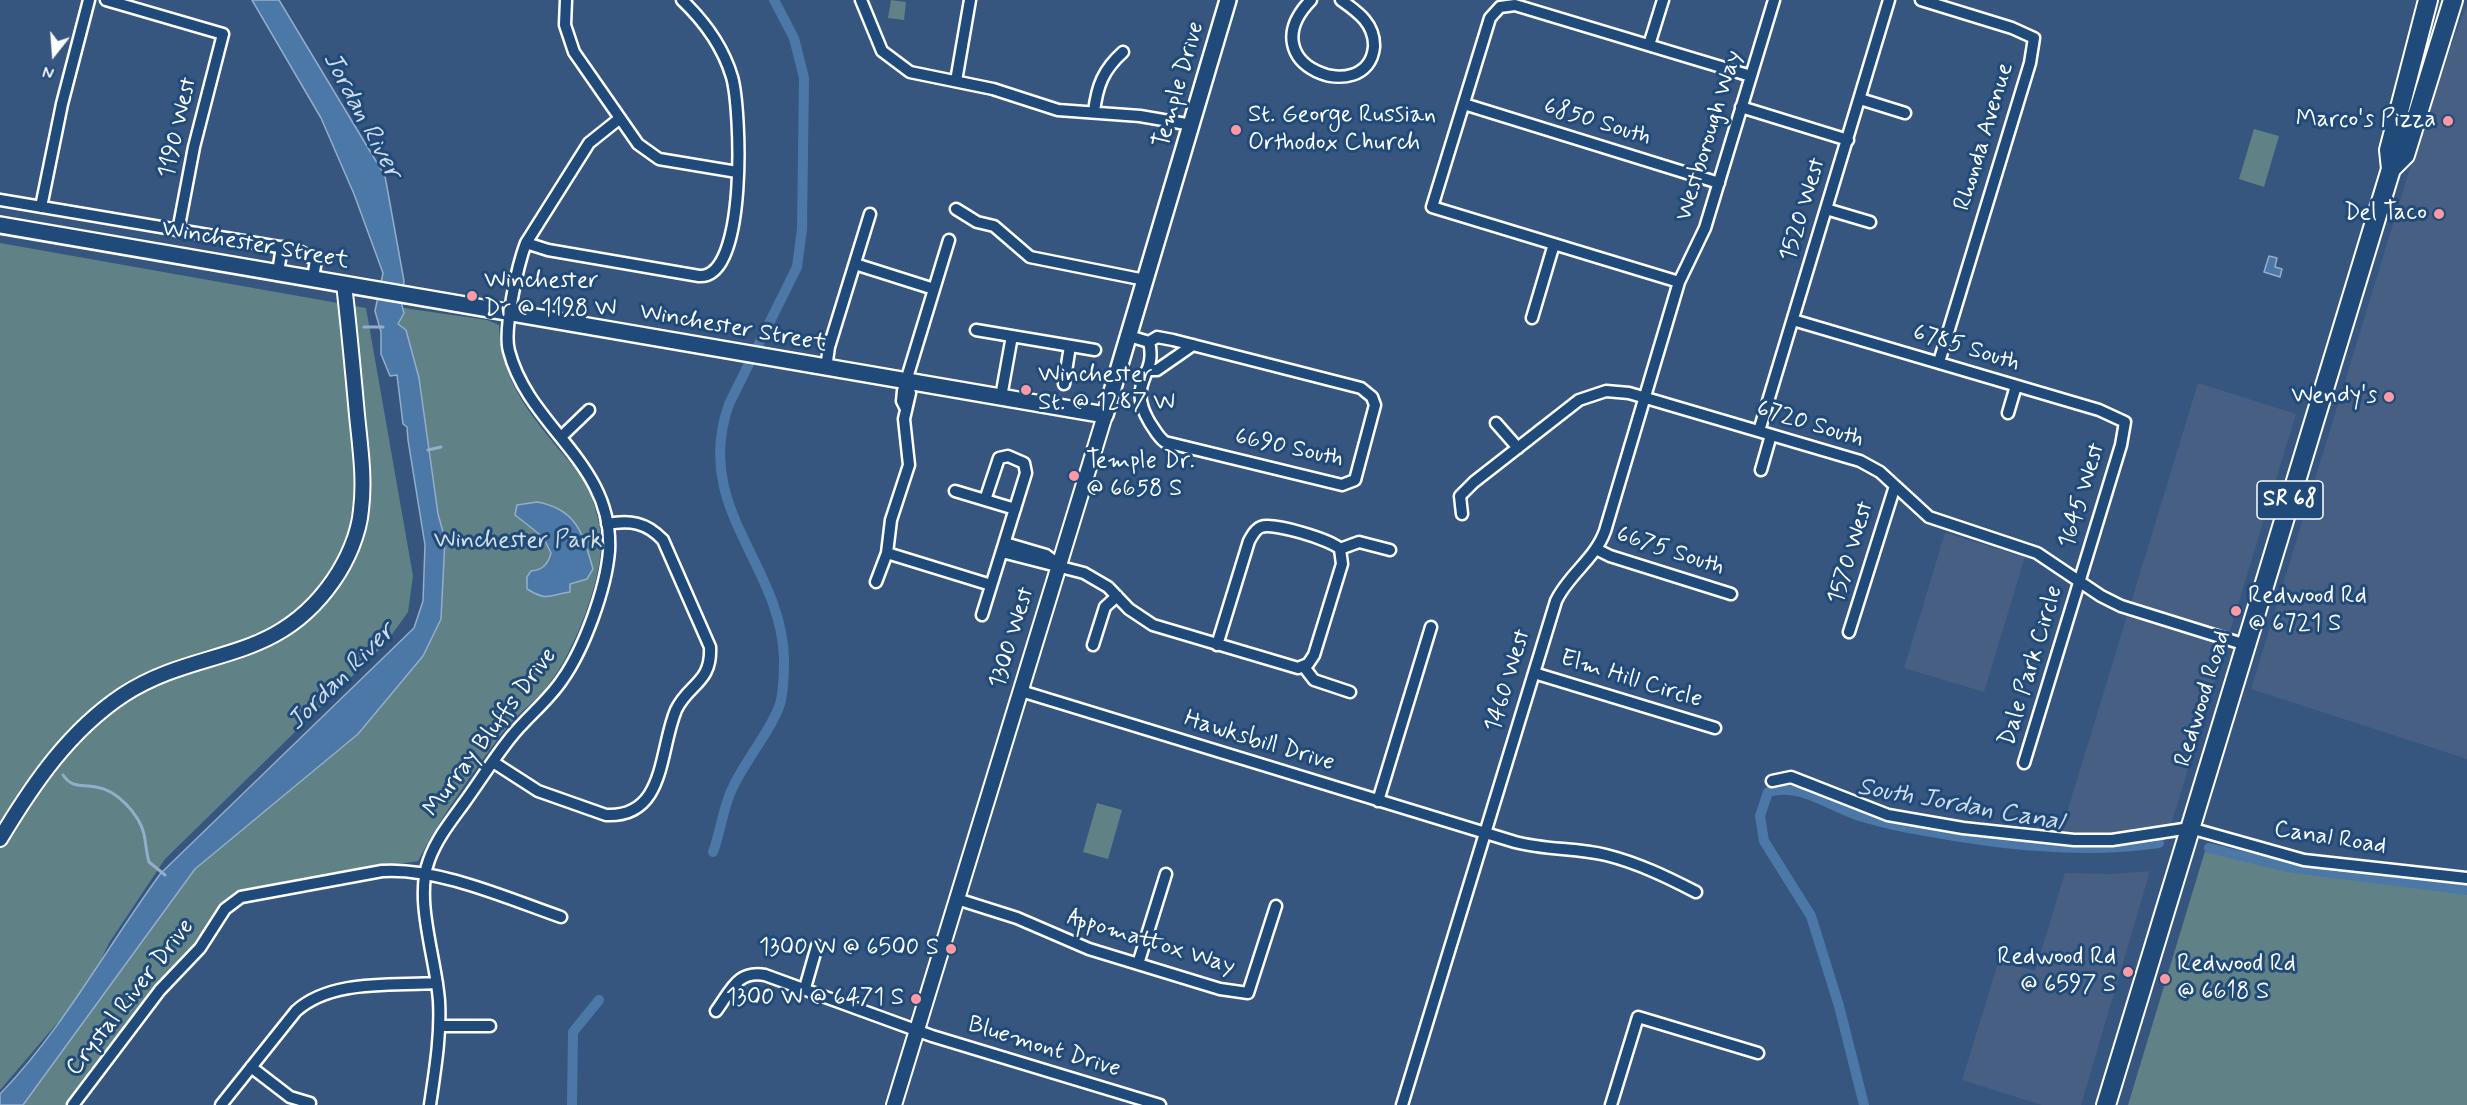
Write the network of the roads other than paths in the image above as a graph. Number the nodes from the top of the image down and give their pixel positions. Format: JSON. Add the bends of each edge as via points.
{"nodes":[{"id":1,"x":89,"y":0,"type":"edge"},
{"id":2,"x":106,"y":0,"type":"edge"},
{"id":3,"x":566,"y":0,"type":"edge"},
{"id":4,"x":682,"y":0,"type":"edge"},
{"id":5,"x":861,"y":0,"type":"edge"},
{"id":6,"x":970,"y":0,"type":"edge"},
{"id":7,"x":1228,"y":0,"type":"edge"},
{"id":8,"x":1311,"y":0,"type":"edge"},
{"id":9,"x":1341,"y":0,"type":"edge"},
{"id":10,"x":1663,"y":0,"type":"edge"},
{"id":11,"x":1774,"y":0,"type":"edge"},
{"id":12,"x":1889,"y":0,"type":"edge"},
{"id":13,"x":1921,"y":0,"type":"edge"},
{"id":14,"x":2428,"y":0,"type":"edge"},
{"id":15,"x":2453,"y":0,"type":"edge"},
{"id":16,"x":1649,"y":45,"type":"junction"},
{"id":17,"x":1123,"y":52,"type":"dead end"},
{"id":18,"x":1751,"y":76,"type":"junction"},
{"id":19,"x":956,"y":81,"type":"junction"},
{"id":20,"x":1860,"y":99,"type":"junction"},
{"id":21,"x":1464,"y":104,"type":"junction"},
{"id":22,"x":1742,"y":108,"type":"junction"},
{"id":23,"x":1094,"y":112,"type":"junction"},
{"id":24,"x":1905,"y":113,"type":"dead end"},
{"id":25,"x":619,"y":119,"type":"junction"},
{"id":26,"x":1192,"y":125,"type":"junction"},
{"id":27,"x":1848,"y":140,"type":"junction"},
{"id":28,"x":2391,"y":169,"type":"junction"},
{"id":29,"x":736,"y":172,"type":"junction"},
{"id":30,"x":1175,"y":183,"type":"joint"},
{"id":31,"x":1719,"y":183,"type":"junction"},
{"id":32,"x":0,"y":200,"type":"edge"},
{"id":33,"x":41,"y":207,"type":"junction"},
{"id":34,"x":956,"y":209,"type":"dead end"},
{"id":35,"x":1826,"y":209,"type":"junction"},
{"id":36,"x":870,"y":214,"type":"dead end"},
{"id":37,"x":1870,"y":222,"type":"dead end"},
{"id":38,"x":0,"y":225,"type":"edge"},
{"id":39,"x":178,"y":231,"type":"junction"},
{"id":40,"x":949,"y":240,"type":"dead end"},
{"id":41,"x":525,"y":243,"type":"junction"},
{"id":42,"x":1554,"y":244,"type":"junction"},
{"id":43,"x":282,"y":248,"type":"junction"},
{"id":44,"x":855,"y":264,"type":"junction"},
{"id":45,"x":278,"y":272,"type":"junction"},
{"id":46,"x":313,"y":278,"type":"junction"},
{"id":47,"x":1145,"y":280,"type":"junction"},
{"id":48,"x":1679,"y":282,"type":"junction"},
{"id":49,"x":345,"y":284,"type":"junction"},
{"id":50,"x":934,"y":288,"type":"junction"},
{"id":51,"x":511,"y":314,"type":"junction"},
{"id":52,"x":1532,"y":318,"type":"dead end"},
{"id":53,"x":1793,"y":320,"type":"junction"},
{"id":54,"x":976,"y":330,"type":"dead end"},
{"id":55,"x":1012,"y":336,"type":"junction"},
{"id":56,"x":1129,"y":336,"type":"junction"},
{"id":57,"x":1149,"y":342,"type":"junction"},
{"id":58,"x":1193,"y":345,"type":"junction"},
{"id":59,"x":1070,"y":346,"type":"junction"},
{"id":60,"x":1095,"y":350,"type":"dead end"},
{"id":61,"x":1940,"y":362,"type":"junction"},
{"id":62,"x":825,"y":368,"type":"junction"},
{"id":63,"x":1147,"y":370,"type":"junction"},
{"id":64,"x":907,"y":382,"type":"junction"},
{"id":65,"x":1064,"y":384,"type":"dead end"},
{"id":66,"x":2016,"y":386,"type":"junction"},
{"id":67,"x":1001,"y":397,"type":"junction"},
{"id":68,"x":1645,"y":397,"type":"junction"},
{"id":69,"x":589,"y":410,"type":"dead end"},
{"id":70,"x":2008,"y":413,"type":"dead end"},
{"id":71,"x":1105,"y":416,"type":"junction"},
{"id":72,"x":2125,"y":422,"type":"joint"},
{"id":73,"x":1496,"y":423,"type":"dead end"},
{"id":74,"x":1759,"y":431,"type":"junction"},
{"id":75,"x":1771,"y":435,"type":"junction"},
{"id":76,"x":561,"y":437,"type":"junction"},
{"id":77,"x":1518,"y":448,"type":"junction"},
{"id":78,"x":1761,"y":470,"type":"dead end"},
{"id":79,"x":1894,"y":486,"type":"junction"},
{"id":80,"x":955,"y":491,"type":"dead end"},
{"id":81,"x":985,"y":500,"type":"junction"},
{"id":82,"x":1015,"y":509,"type":"junction"},
{"id":83,"x":1462,"y":514,"type":"dead end"},
{"id":84,"x":607,"y":524,"type":"junction"},
{"id":85,"x":1003,"y":548,"type":"junction"},
{"id":86,"x":1340,"y":549,"type":"junction"},
{"id":87,"x":1596,"y":549,"type":"junction"},
{"id":88,"x":1390,"y":550,"type":"dead end"},
{"id":89,"x":887,"y":553,"type":"junction"},
{"id":90,"x":1059,"y":565,"type":"junction"},
{"id":91,"x":2080,"y":581,"type":"junction"},
{"id":92,"x":876,"y":582,"type":"dead end"},
{"id":93,"x":991,"y":585,"type":"junction"},
{"id":94,"x":1731,"y":594,"type":"dead end"},
{"id":95,"x":1117,"y":596,"type":"junction"},
{"id":96,"x":982,"y":615,"type":"dead end"},
{"id":97,"x":1431,"y":627,"type":"dead end"},
{"id":98,"x":1849,"y":632,"type":"dead end"},
{"id":99,"x":1093,"y":645,"type":"dead end"},
{"id":100,"x":1217,"y":645,"type":"junction"},
{"id":101,"x":2246,"y":645,"type":"junction"},
{"id":102,"x":1304,"y":667,"type":"junction"},
{"id":103,"x":1534,"y":673,"type":"junction"},
{"id":104,"x":1021,"y":692,"type":"junction"},
{"id":105,"x":1350,"y":692,"type":"dead end"},
{"id":106,"x":1715,"y":728,"type":"dead end"},
{"id":107,"x":493,"y":762,"type":"junction"},
{"id":108,"x":2024,"y":763,"type":"dead end"},
{"id":109,"x":1772,"y":780,"type":"dead end"},
{"id":110,"x":1378,"y":801,"type":"junction"},
{"id":111,"x":2190,"y":828,"type":"junction"},
{"id":112,"x":1485,"y":832,"type":"junction"},
{"id":113,"x":0,"y":838,"type":"edge"},
{"id":114,"x":1166,"y":874,"type":"dead end"},
{"id":115,"x":426,"y":875,"type":"junction"},
{"id":116,"x":2467,"y":878,"type":"edge"},
{"id":117,"x":1696,"y":892,"type":"dead end"},
{"id":118,"x":957,"y":899,"type":"junction"},
{"id":119,"x":1276,"y":906,"type":"dead end"},
{"id":120,"x":561,"y":917,"type":"dead end"},
{"id":121,"x":818,"y":946,"type":"dead end"},
{"id":122,"x":1138,"y":964,"type":"junction"},
{"id":123,"x":437,"y":983,"type":"junction"},
{"id":124,"x":805,"y":988,"type":"junction"},
{"id":125,"x":716,"y":1011,"type":"dead end"},
{"id":126,"x":440,"y":1026,"type":"junction"},
{"id":127,"x":490,"y":1026,"type":"dead end"},
{"id":128,"x":918,"y":1029,"type":"junction"},
{"id":129,"x":1758,"y":1053,"type":"dead end"},
{"id":130,"x":251,"y":1067,"type":"junction"},
{"id":131,"x":310,"y":1103,"type":"dead end"},
{"id":132,"x":73,"y":1105,"type":"edge"},
{"id":133,"x":221,"y":1105,"type":"edge"},
{"id":134,"x":430,"y":1105,"type":"edge"},
{"id":135,"x":894,"y":1105,"type":"edge"},
{"id":136,"x":1160,"y":1105,"type":"edge"},
{"id":137,"x":1402,"y":1105,"type":"edge"},
{"id":138,"x":1611,"y":1105,"type":"edge"},
{"id":139,"x":2106,"y":1105,"type":"edge"}],
"edges":[{"from":1,"to":33,"type":"street"},
{"from":2,"to":39,"type":"street","name":"1190 West","via":[[223,34],[194,147]]},
{"from":3,"to":25,"type":"street","via":[[565,25],[574,52]]},
{"from":4,"to":29,"type":"street","via":[[707,28],[729,67],[738,110]]},
{"from":5,"to":19,"type":"street","via":[[882,51],[890,59],[910,72]]},
{"from":6,"to":19,"type":"street"},
{"from":7,"to":26,"type":"main road","name":"Temple Drive"},
{"from":8,"to":9,"type":"street","via":[[1296,21],[1292,36],[1294,52],[1315,71],[1339,77],[1355,75],[1366,68],[1374,41],[1370,26]]},
{"from":10,"to":16,"type":"street"},
{"from":11,"to":18,"type":"street","name":"Westborough Way"},
{"from":12,"to":20,"type":"street","name":"1520 West"},
{"from":13,"to":61,"type":"street","name":"Rhonda Avenue","via":[[2034,38],[2030,63]]},
{"from":14,"to":28,"type":"main road","name":"Redwood Road","number":"SR 68","via":[[2389,150]]},
{"from":15,"to":28,"type":"main road","name":"Redwood Road","number":"SR 68","via":[[2405,155]]},
{"from":16,"to":18,"type":"street"},
{"from":16,"to":21,"type":"street","via":[[1507,4],[1494,11]]},
{"from":17,"to":23,"type":"street","via":[[1103,73]]},
{"from":18,"to":22,"type":"street","name":"Westborough Way"},
{"from":19,"to":23,"type":"street","via":[[1043,107]]},
{"from":20,"to":24,"type":"street"},
{"from":20,"to":27,"type":"street","name":"1520 West"},
{"from":21,"to":31,"type":"street","name":"6850 South"},
{"from":21,"to":42,"type":"street","via":[[1432,207]]},
{"from":22,"to":27,"type":"street"},
{"from":22,"to":31,"type":"street","name":"Westborough Way"},
{"from":23,"to":26,"type":"street"},
{"from":25,"to":29,"type":"street","via":[[651,155]]},
{"from":25,"to":41,"type":"street","name":"Murray Bluffs Drive","via":[[589,143]]},
{"from":26,"to":30,"type":"main road","name":"Temple Drive"},
{"from":27,"to":35,"type":"street","name":"1520 West"},
{"from":28,"to":101,"type":"main road","name":"Redwood Road","number":"SR 68"},
{"from":29,"to":41,"type":"street","via":[[729,246],[720,266],[706,276]]},
{"from":30,"to":47,"type":"main road","name":"1300 West"},
{"from":31,"to":48,"type":"street","name":"Westborough Way","via":[[1701,240]]},
{"from":32,"to":33,"type":"street"},
{"from":33,"to":39,"type":"street"},
{"from":34,"to":47,"type":"street","via":[[977,222],[994,226],[1030,258]]},
{"from":35,"to":37,"type":"street"},
{"from":35,"to":53,"type":"street","name":"1520 West"},
{"from":36,"to":44,"type":"street"},
{"from":38,"to":45,"type":"main road","name":"Winchester Street"},
{"from":39,"to":43,"type":"street"},
{"from":40,"to":50,"type":"street"},
{"from":41,"to":51,"type":"street","name":"Murray Bluffs Drive"},
{"from":42,"to":48,"type":"street"},
{"from":42,"to":52,"type":"street"},
{"from":43,"to":45,"type":"street"},
{"from":43,"to":46,"type":"street","via":[[297,250],[316,260]]},
{"from":44,"to":50,"type":"street"},
{"from":44,"to":62,"type":"street"},
{"from":45,"to":46,"type":"main road","name":"Winchester Street"},
{"from":46,"to":49,"type":"main road","name":"Winchester Street"},
{"from":47,"to":56,"type":"main road","name":"1300 West"},
{"from":48,"to":68,"type":"street","name":"1460 West"},
{"from":49,"to":51,"type":"main road","name":"Winchester Street"},
{"from":49,"to":113,"type":"street","via":[[362,468],[361,511],[343,567],[320,601],[271,638],[149,681],[94,717],[64,746]]},
{"from":50,"to":64,"type":"street"},
{"from":51,"to":62,"type":"main road","name":"Winchester Street"},
{"from":51,"to":76,"type":"street","name":"Murray Bluffs Drive","via":[[507,343],[514,365],[533,401]]},
{"from":53,"to":61,"type":"street","name":"6785 South"},
{"from":53,"to":74,"type":"street","name":"1520 West"},
{"from":54,"to":55,"type":"street"},
{"from":55,"to":59,"type":"street"},
{"from":55,"to":67,"type":"street"},
{"from":56,"to":57,"type":"street","name":"6690 South"},
{"from":56,"to":71,"type":"main road","name":"1300 West"},
{"from":57,"to":58,"type":"street","name":"6690 South","via":[[1157,337]]},
{"from":57,"to":63,"type":"street","name":"6690 South"},
{"from":58,"to":63,"type":"street","via":[[1157,370]]},
{"from":58,"to":63,"type":"street","name":"6690 South","via":[[1361,388],[1372,397],[1375,405],[1355,480],[1342,485],[1165,442],[1140,405]]},
{"from":59,"to":60,"type":"street"},
{"from":59,"to":65,"type":"street"},
{"from":61,"to":66,"type":"street","name":"6785 South"},
{"from":62,"to":64,"type":"main road","name":"Winchester Street"},
{"from":64,"to":67,"type":"main road","name":"Winchester Street"},
{"from":64,"to":89,"type":"street","via":[[909,465],[891,520]]},
{"from":66,"to":70,"type":"street"},
{"from":66,"to":72,"type":"street","name":"6785 South","via":[[2099,410]]},
{"from":67,"to":71,"type":"main road","name":"Winchester Street"},
{"from":68,"to":74,"type":"street","name":"6720 South"},
{"from":68,"to":77,"type":"street","name":"6720 South","via":[[1617,392],[1591,394]]},
{"from":68,"to":87,"type":"street","name":"1460 West","via":[[1605,531]]},
{"from":69,"to":76,"type":"street"},
{"from":71,"to":90,"type":"street","name":"1300 West"},
{"from":72,"to":91,"type":"street","name":"1645 West"},
{"from":73,"to":77,"type":"street"},
{"from":74,"to":75,"type":"street","name":"6720 South"},
{"from":75,"to":78,"type":"street"},
{"from":75,"to":79,"type":"street","name":"6720 South","via":[[1860,461]]},
{"from":76,"to":84,"type":"street","name":"Murray Bluffs Drive","via":[[595,483]]},
{"from":77,"to":83,"type":"street","name":"6720 South","via":[[1460,496]]},
{"from":79,"to":91,"type":"street","name":"6720 South","via":[[1929,517],[2037,553]]},
{"from":79,"to":98,"type":"street","name":"1570 West"},
{"from":80,"to":81,"type":"street"},
{"from":81,"to":82,"type":"street"},
{"from":81,"to":82,"type":"street","via":[[999,458],[1008,456],[1026,466]]},
{"from":82,"to":85,"type":"street"},
{"from":84,"to":107,"type":"street","name":"Murray Bluffs Drive","via":[[606,575],[572,664]]},
{"from":84,"to":107,"type":"street","via":[[639,522],[663,540],[710,647],[706,675],[677,709],[652,792],[638,808],[606,815],[545,794]]},
{"from":85,"to":90,"type":"street","via":[[1043,564]]},
{"from":85,"to":93,"type":"street"},
{"from":86,"to":88,"type":"street","via":[[1359,542]]},
{"from":86,"to":100,"type":"street","via":[[1330,541],[1290,531],[1268,526],[1257,530],[1249,542]]},
{"from":86,"to":102,"type":"street","via":[[1343,560],[1314,656]]},
{"from":87,"to":94,"type":"street","name":"6675 South"},
{"from":87,"to":103,"type":"street","name":"1460 West","via":[[1559,593]]},
{"from":89,"to":92,"type":"street"},
{"from":89,"to":93,"type":"street"},
{"from":90,"to":95,"type":"street","via":[[1098,580]]},
{"from":90,"to":104,"type":"street","name":"1300 West"},
{"from":91,"to":101,"type":"street","name":"6720 South","via":[[2121,606]]},
{"from":91,"to":108,"type":"street","name":"Dale Park Circle"},
{"from":93,"to":96,"type":"street"},
{"from":95,"to":99,"type":"street","via":[[1103,611]]},
{"from":95,"to":100,"type":"street","via":[[1153,625]]},
{"from":97,"to":110,"type":"street"},
{"from":100,"to":102,"type":"street","via":[[1286,666]]},
{"from":101,"to":111,"type":"main road","name":"Redwood Road","number":"SR 68"},
{"from":102,"to":105,"type":"street","via":[[1314,680]]},
{"from":103,"to":106,"type":"street","name":"Elm Hill Circle"},
{"from":103,"to":112,"type":"street","name":"1460 West"},
{"from":104,"to":110,"type":"street","name":"Hawksbill Drive"},
{"from":104,"to":118,"type":"street","name":"1300 West"},
{"from":107,"to":115,"type":"street","name":"Murray Bluffs Drive","via":[[436,844]]},
{"from":109,"to":111,"type":"street","via":[[1791,777],[1888,816],[2033,836],[2112,840]]},
{"from":110,"to":112,"type":"street","name":"Hawksbill Drive"},
{"from":111,"to":116,"type":"street","name":"Canal Road","via":[[2304,860]]},
{"from":111,"to":139,"type":"main road","name":"Redwood Road","number":"SR 68"},
{"from":112,"to":117,"type":"street","name":"Hawksbill Drive","via":[[1537,848],[1605,855],[1648,868]]},
{"from":112,"to":137,"type":"street","name":"1460 West"},
{"from":114,"to":122,"type":"street"},
{"from":115,"to":120,"type":"street","name":"Crystal River Drive","via":[[473,886]]},
{"from":115,"to":123,"type":"street","name":"Murray Bluffs Drive","via":[[423,899]]},
{"from":115,"to":132,"type":"street","name":"Crystal River Drive","via":[[405,870],[382,871],[250,894],[231,903],[200,948],[160,990]]},
{"from":118,"to":122,"type":"street","name":"Appomattox Way"},
{"from":118,"to":128,"type":"street","name":"1300 West"},
{"from":119,"to":122,"type":"street","name":"Appomattox Way","via":[[1248,993],[1220,989]]},
{"from":121,"to":124,"type":"street"},
{"from":123,"to":126,"type":"street","name":"Murray Bluffs Drive"},
{"from":123,"to":130,"type":"street","via":[[321,993],[296,1011]]},
{"from":124,"to":125,"type":"street","name":"Bluemont Drive","via":[[765,975],[747,974]]},
{"from":124,"to":128,"type":"street","name":"Bluemont Drive"},
{"from":126,"to":127,"type":"street"},
{"from":126,"to":134,"type":"street","name":"Murray Bluffs Drive"},
{"from":128,"to":135,"type":"street","name":"1300 West"},
{"from":128,"to":136,"type":"street","name":"Bluemont Drive"},
{"from":129,"to":138,"type":"street","via":[[1638,1017]]},
{"from":130,"to":131,"type":"street","via":[[290,1097]]},
{"from":130,"to":133,"type":"street"}]}
